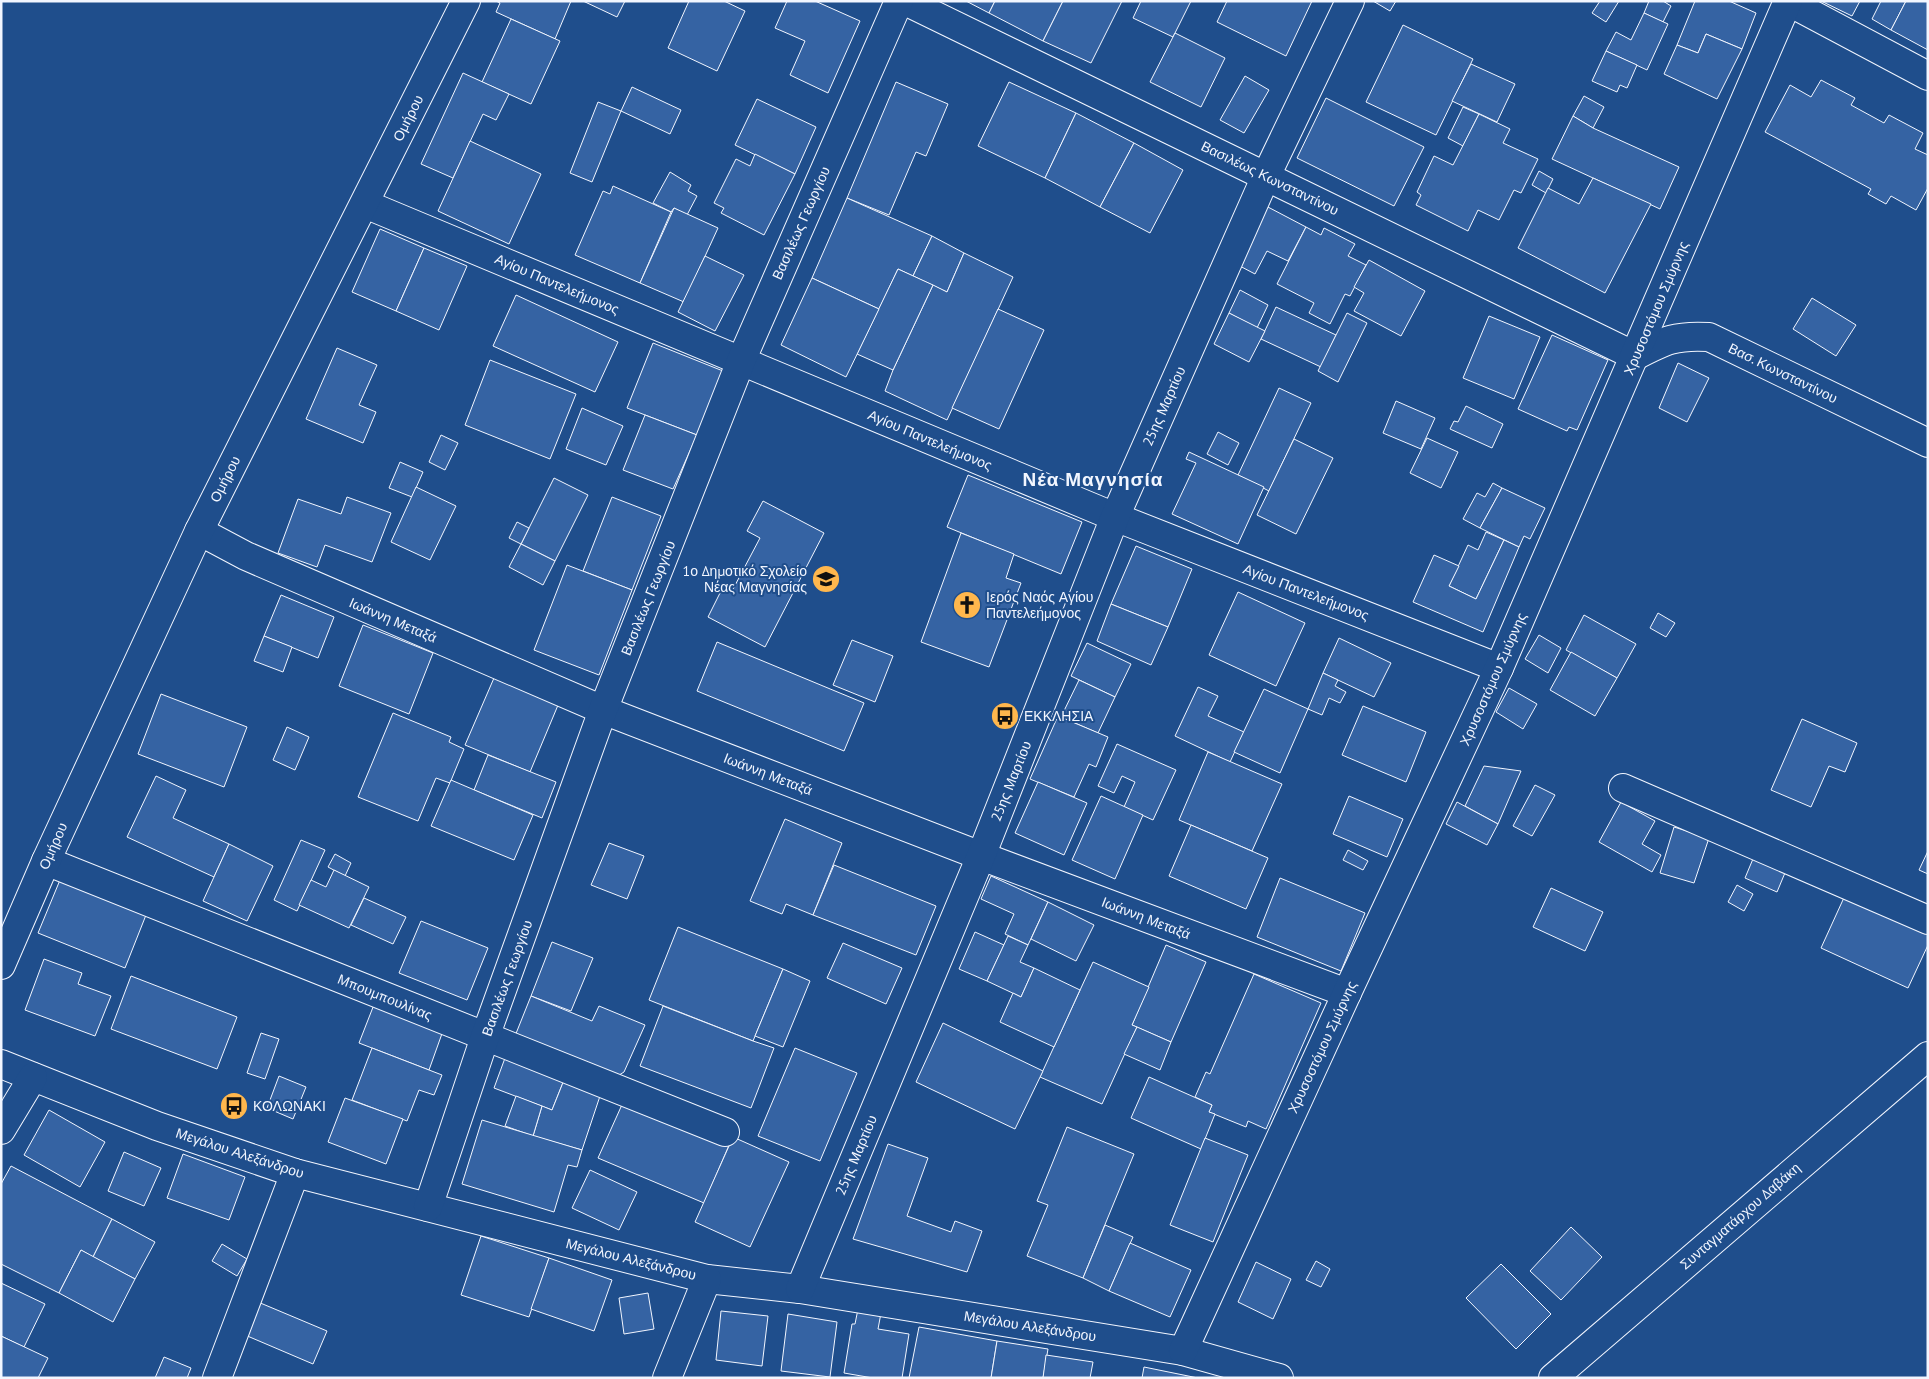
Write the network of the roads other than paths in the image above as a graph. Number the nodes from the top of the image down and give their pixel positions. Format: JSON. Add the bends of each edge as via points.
{"nodes":[{"id":1,"x":466,"y":1,"type":"edge"},
{"id":2,"x":899,"y":1,"type":"edge"},
{"id":3,"x":905,"y":1,"type":"edge"},
{"id":4,"x":1350,"y":1,"type":"edge"},
{"id":5,"x":1788,"y":1,"type":"edge"},
{"id":6,"x":1928,"y":76,"type":"edge"},
{"id":7,"x":1266,"y":176,"type":"junction"},
{"id":8,"x":365,"y":204,"type":"junction"},
{"id":9,"x":1635,"y":356,"type":"junction"},
{"id":10,"x":741,"y":360,"type":"junction"},
{"id":11,"x":1925,"y":434,"type":"edge"},
{"id":12,"x":1115,"y":517,"type":"junction"},
{"id":13,"x":199,"y":531,"type":"junction"},
{"id":14,"x":1499,"y":668,"type":"junction"},
{"id":15,"x":603,"y":710,"type":"junction"},
{"id":16,"x":1623,"y":788,"type":"dead end"},
{"id":17,"x":981,"y":856,"type":"junction"},
{"id":18,"x":46,"y":861,"type":"junction"},
{"id":19,"x":1928,"y":920,"type":"edge"},
{"id":20,"x":1,"y":965,"type":"edge"},
{"id":21,"x":1347,"y":993,"type":"junction"},
{"id":22,"x":485,"y":1037,"type":"junction"},
{"id":23,"x":1928,"y":1056,"type":"edge"},
{"id":24,"x":1,"y":1064,"type":"edge"},
{"id":25,"x":33,"y":1077,"type":"junction"},
{"id":26,"x":1,"y":1130,"type":"edge"},
{"id":27,"x":725,"y":1132,"type":"dead end"},
{"id":28,"x":295,"y":1173,"type":"junction"},
{"id":29,"x":428,"y":1207,"type":"junction"},
{"id":30,"x":707,"y":1279,"type":"junction"},
{"id":31,"x":800,"y":1289,"type":"junction"},
{"id":32,"x":1184,"y":1351,"type":"junction"},
{"id":33,"x":218,"y":1378,"type":"edge"},
{"id":34,"x":667,"y":1378,"type":"edge"},
{"id":35,"x":1279,"y":1378,"type":"edge"},
{"id":36,"x":1553,"y":1378,"type":"edge"}],
"edges":[{"from":1,"to":8,"type":"street","name":"Ομήρου"},
{"from":2,"to":10,"type":"street","name":"Βασιλέως Γεωργίου"},
{"from":3,"to":7,"type":"street","name":"Βασιλέως Κωνσταντίνου"},
{"from":4,"to":7,"type":"street","name":"25ης Μαρτίου"},
{"from":5,"to":6,"type":"street"},
{"from":5,"to":9,"type":"street","name":"Χρυσοστόμου Σμύρνης"},
{"from":7,"to":9,"type":"street","name":"Βασιλέως Κωνσταντίνου"},
{"from":7,"to":12,"type":"street","name":"25ης Μαρτίου"},
{"from":8,"to":10,"type":"street","name":"Αγίου Παντελεήμονος"},
{"from":8,"to":13,"type":"street","name":"Ομήρου"},
{"from":9,"to":11,"type":"street","name":"Βασ. Κωνσταντίνου","via":[[1661,342],[1686,336],[1709,338]]},
{"from":9,"to":14,"type":"street","name":"Χρυσοστόμου Σμύρνης"},
{"from":10,"to":12,"type":"street","name":"Αγίου Παντελεήμονος"},
{"from":10,"to":15,"type":"street","name":"Βασιλέως Γεωργίου"},
{"from":12,"to":14,"type":"street","name":"Αγίου Παντελεήμονος"},
{"from":12,"to":17,"type":"street","name":"25ης Μαρτίου"},
{"from":13,"to":15,"type":"street","name":"Ιωάννη Μεταξά","via":[[246,556]]},
{"from":13,"to":18,"type":"street","name":"Ομήρου"},
{"from":14,"to":21,"type":"street","name":"Χρυσοστόμου Σμύρνης"},
{"from":15,"to":17,"type":"street","name":"Ιωάννη Μεταξά"},
{"from":15,"to":22,"type":"street","name":"Βασιλέως Γεωργίου"},
{"from":16,"to":19,"type":"street"},
{"from":17,"to":21,"type":"street","name":"Ιωάννη Μεταξά"},
{"from":17,"to":31,"type":"street","name":"25ης Μαρτίου"},
{"from":18,"to":20,"type":"street","name":"Ομήρου"},
{"from":18,"to":22,"type":"street","name":"Μπουμπουλίνας"},
{"from":21,"to":32,"type":"street","name":"Χρυσοστόμου Σμύρνης"},
{"from":22,"to":27,"type":"street","name":"Μπουμπουλίνας"},
{"from":22,"to":29,"type":"street","name":"Βασιλέως Γεωργίου"},
{"from":23,"to":36,"type":"street","name":"Συνταγματάρχου Δαβάκη"},
{"from":24,"to":25,"type":"street","name":"Μεγάλου Αλεξάνδρου"},
{"from":25,"to":26,"type":"street"},
{"from":25,"to":28,"type":"street","name":"Μεγάλου Αλεξάνδρου","via":[[157,1126]]},
{"from":28,"to":29,"type":"street","name":"Μεγάλου Αλεξάνδρου"},
{"from":28,"to":33,"type":"street"},
{"from":29,"to":30,"type":"street","name":"Μεγάλου Αλεξάνδρου"},
{"from":30,"to":31,"type":"street","name":"Μεγάλου Αλεξάνδρου"},
{"from":30,"to":34,"type":"street"},
{"from":31,"to":32,"type":"street","name":"Μεγάλου Αλεξάνδρου"},
{"from":32,"to":35,"type":"street","name":"Μεγάλου Αλεξάνδρου"}]}
